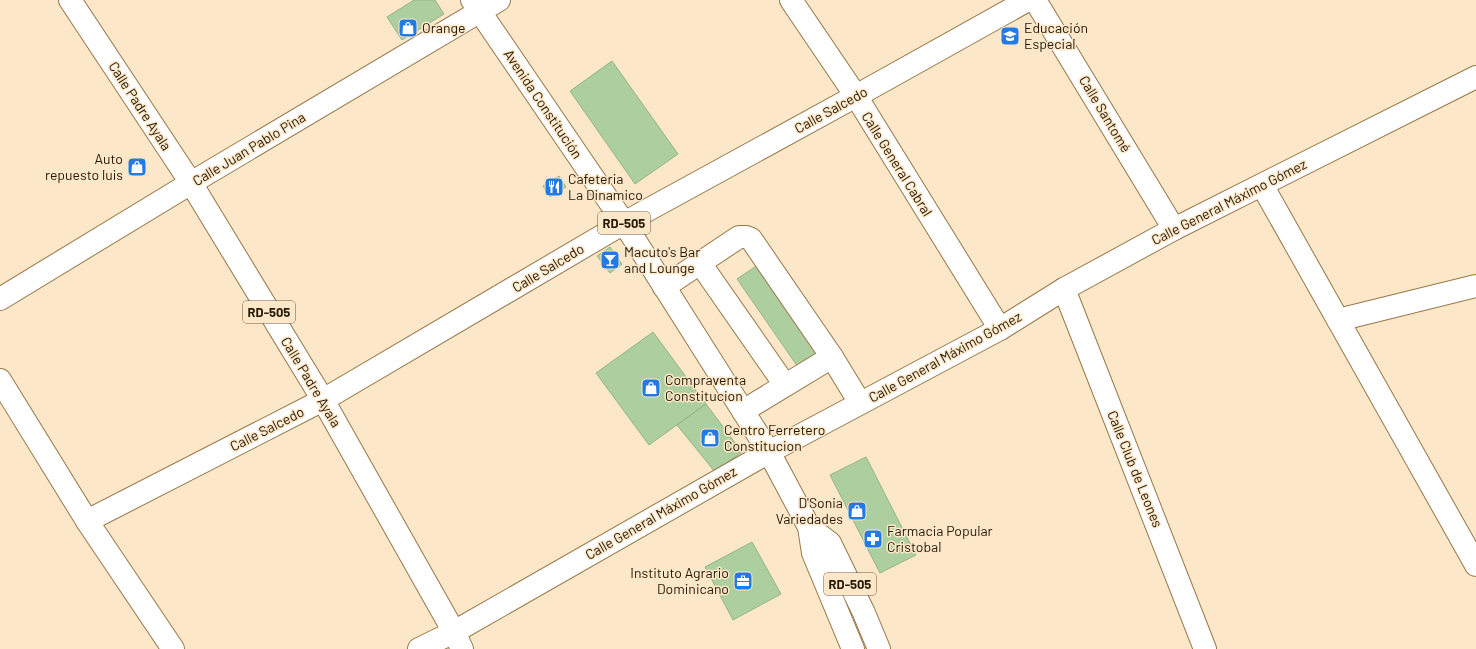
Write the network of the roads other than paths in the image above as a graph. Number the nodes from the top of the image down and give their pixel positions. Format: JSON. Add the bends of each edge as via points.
{"nodes":[{"id":1,"x":70,"y":0,"type":"edge"},
{"id":2,"x":499,"y":0,"type":"edge"},
{"id":3,"x":791,"y":0,"type":"edge"},
{"id":4,"x":1028,"y":0,"type":"edge"},
{"id":5,"x":1035,"y":0,"type":"edge"},
{"id":6,"x":476,"y":6,"type":"edge"},
{"id":7,"x":1476,"y":77,"type":"edge"},
{"id":8,"x":856,"y":96,"type":"junction"},
{"id":9,"x":191,"y":183,"type":"junction"},
{"id":10,"x":1262,"y":185,"type":"junction"},
{"id":11,"x":624,"y":223,"type":"junction"},
{"id":12,"x":1174,"y":229,"type":"junction"},
{"id":13,"x":700,"y":263,"type":"junction"},
{"id":14,"x":1476,"y":286,"type":"edge"},
{"id":15,"x":664,"y":287,"type":"junction"},
{"id":16,"x":1064,"y":289,"type":"junction"},
{"id":17,"x":0,"y":299,"type":"edge"},
{"id":18,"x":1338,"y":320,"type":"junction"},
{"id":19,"x":1000,"y":329,"type":"junction"},
{"id":20,"x":832,"y":357,"type":"junction"},
{"id":21,"x":0,"y":380,"type":"edge"},
{"id":22,"x":785,"y":385,"type":"junction"},
{"id":23,"x":323,"y":400,"type":"junction"},
{"id":24,"x":860,"y":403,"type":"junction"},
{"id":25,"x":743,"y":411,"type":"junction"},
{"id":26,"x":769,"y":452,"type":"junction"},
{"id":27,"x":87,"y":521,"type":"junction"},
{"id":28,"x":809,"y":527,"type":"junction"},
{"id":29,"x":1476,"y":565,"type":"edge"},
{"id":30,"x":458,"y":641,"type":"edge"},
{"id":31,"x":173,"y":649,"type":"edge"},
{"id":32,"x":419,"y":649,"type":"edge"},
{"id":33,"x":853,"y":649,"type":"edge"},
{"id":34,"x":879,"y":649,"type":"edge"},
{"id":35,"x":1206,"y":649,"type":"edge"}],
"edges":[{"from":1,"to":9,"type":"street","name":"Calle Padre Ayala","number":"RD-505"},
{"from":2,"to":6,"type":"street","name":"Calle Juan Pablo Pina"},
{"from":3,"to":8,"type":"street","name":"Calle General Cabral"},
{"from":4,"to":8,"type":"street","name":"Calle Salcedo"},
{"from":5,"to":12,"type":"street","name":"Calle Santomé"},
{"from":6,"to":9,"type":"street","name":"Calle Juan Pablo Pina"},
{"from":6,"to":11,"type":"street","name":"Avenida Constitución","number":"RD-505"},
{"from":7,"to":10,"type":"street","name":"Calle General Máximo Gómez"},
{"from":8,"to":11,"type":"street","name":"Calle Salcedo"},
{"from":8,"to":19,"type":"street","name":"Calle General Cabral"},
{"from":9,"to":17,"type":"street","name":"Calle Juan Pablo Pina"},
{"from":9,"to":23,"type":"street","name":"Calle Padre Ayala","number":"RD-505"},
{"from":10,"to":12,"type":"street","name":"Calle General Máximo Gómez"},
{"from":10,"to":18,"type":"street"},
{"from":11,"to":15,"type":"street","name":"Avenida Constitución","number":"RD-505"},
{"from":11,"to":23,"type":"street","name":"Calle Salcedo"},
{"from":12,"to":16,"type":"street","name":"Calle General Máximo Gómez"},
{"from":13,"to":15,"type":"street"},
{"from":13,"to":20,"type":"street","via":[[739,236],[751,239]]},
{"from":13,"to":22,"type":"street"},
{"from":14,"to":18,"type":"street"},
{"from":15,"to":25,"type":"street","name":"Avenida Constitución","number":"RD-505"},
{"from":16,"to":19,"type":"street","name":"Calle General Máximo Gómez"},
{"from":16,"to":35,"type":"street","name":"Calle Club de Leones"},
{"from":18,"to":29,"type":"street"},
{"from":19,"to":24,"type":"street","name":"Calle General Máximo Gómez"},
{"from":20,"to":22,"type":"street"},
{"from":20,"to":24,"type":"street"},
{"from":21,"to":27,"type":"street"},
{"from":22,"to":25,"type":"street"},
{"from":23,"to":27,"type":"street","name":"Calle Salcedo"},
{"from":23,"to":30,"type":"street","name":"Calle Padre Ayala","number":"RD-505"},
{"from":24,"to":26,"type":"street","name":"Calle General Máximo Gómez"},
{"from":25,"to":26,"type":"street","name":"Avenida Constitución","number":"RD-505"},
{"from":26,"to":28,"type":"street","number":"RD-505"},
{"from":26,"to":30,"type":"street","name":"Calle General Máximo Gómez"},
{"from":27,"to":31,"type":"street"},
{"from":28,"to":33,"type":"street","number":"RD-505","via":[[813,553]]},
{"from":28,"to":34,"type":"street","number":"RD-505","via":[[830,543]]},
{"from":30,"to":32,"type":"street","name":"Calle General Máximo Gómez"}]}
